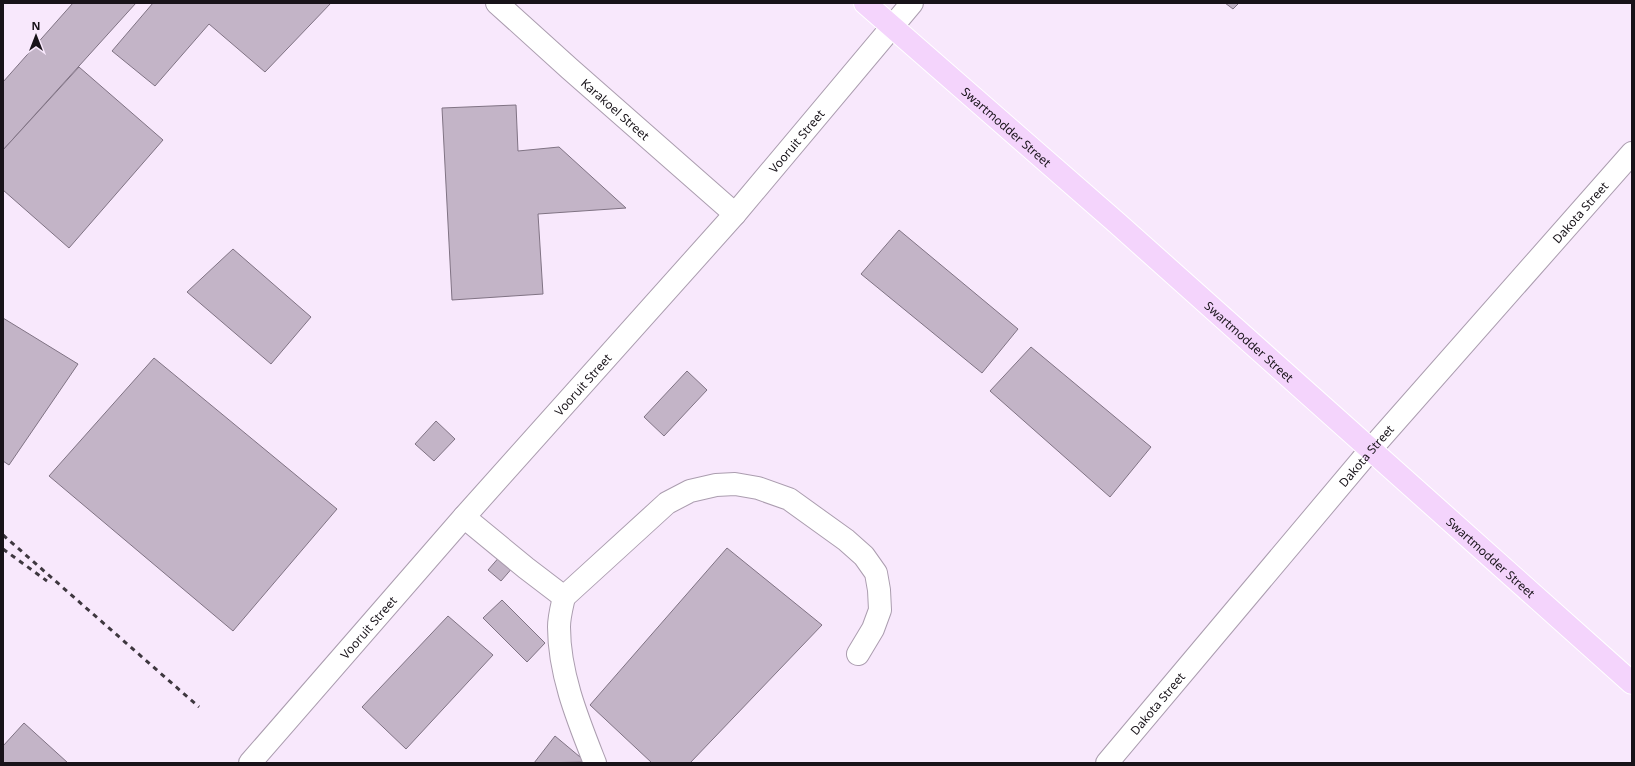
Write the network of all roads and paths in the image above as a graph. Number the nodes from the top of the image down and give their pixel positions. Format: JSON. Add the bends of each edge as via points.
{"nodes":[{"id":1,"x":497,"y":3,"type":"edge"},
{"id":2,"x":865,"y":3,"type":"edge"},
{"id":3,"x":912,"y":3,"type":"edge"},
{"id":4,"x":892,"y":28,"type":"junction"},
{"id":5,"x":1632,"y":153,"type":"edge"},
{"id":6,"x":735,"y":214,"type":"junction"},
{"id":7,"x":1371,"y":449,"type":"junction"},
{"id":8,"x":464,"y":517,"type":"junction"},
{"id":9,"x":564,"y":596,"type":"junction"},
{"id":10,"x":858,"y":654,"type":"dead end"},
{"id":11,"x":1632,"y":683,"type":"edge"},
{"id":12,"x":250,"y":763,"type":"edge"},
{"id":13,"x":595,"y":763,"type":"edge"},
{"id":14,"x":1107,"y":763,"type":"edge"}],
"edges":[{"from":1,"to":6,"type":"street","name":"Karakoel Street"},
{"from":2,"to":4,"type":"main road","name":"Swartmodder Street"},
{"from":3,"to":4,"type":"street","name":"Vooruit Street"},
{"from":4,"to":6,"type":"street","name":"Vooruit Street"},
{"from":4,"to":7,"type":"main road","name":"Swartmodder Street","via":[[1123,228]]},
{"from":5,"to":7,"type":"street","name":"Dakota Street"},
{"from":6,"to":8,"type":"street","name":"Vooruit Street"},
{"from":7,"to":11,"type":"main road","name":"Swartmodder Street"},
{"from":7,"to":14,"type":"street","name":"Dakota Street"},
{"from":8,"to":9,"type":"street"},
{"from":8,"to":12,"type":"street","name":"Vooruit Street"},
{"from":9,"to":10,"type":"street","via":[[667,503],[690,491],[716,485],[735,484],[758,488],[789,499],[846,540],[864,556],[876,573],[880,590],[880,610],[873,629]]},
{"from":9,"to":13,"type":"street","via":[[559,625],[561,655],[565,676]]}]}
